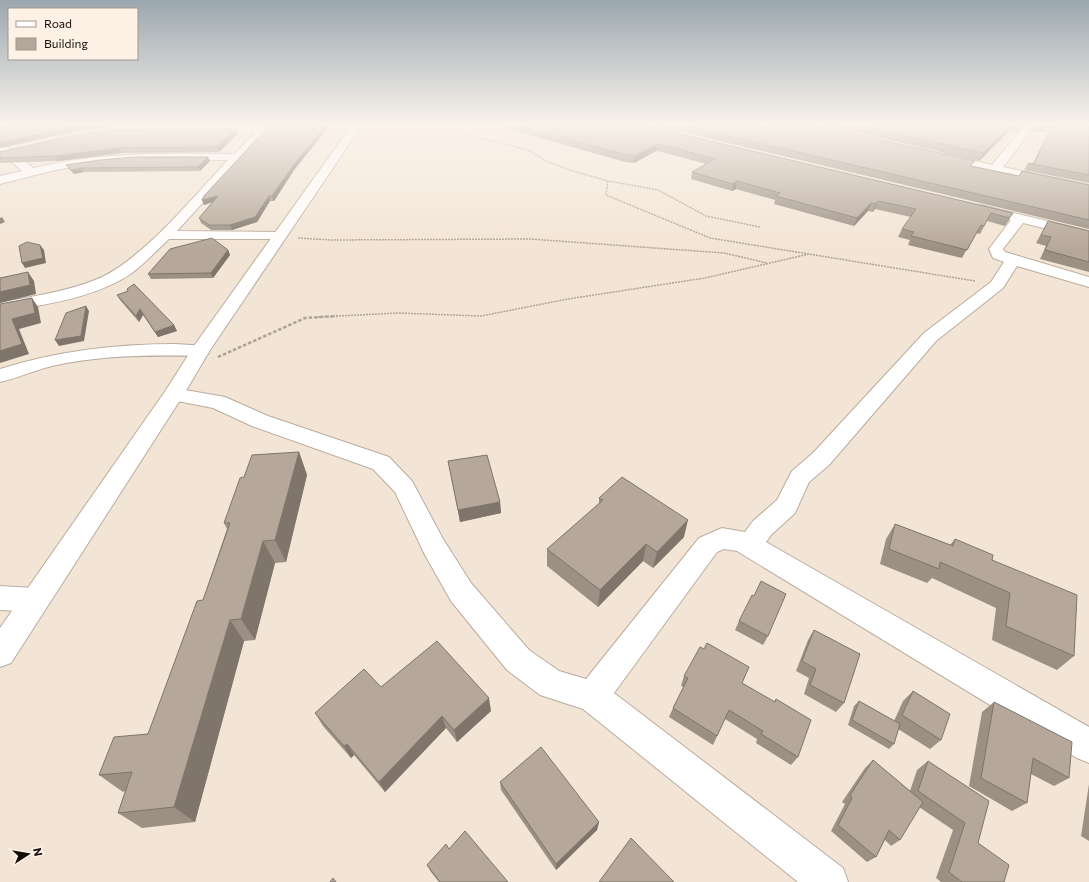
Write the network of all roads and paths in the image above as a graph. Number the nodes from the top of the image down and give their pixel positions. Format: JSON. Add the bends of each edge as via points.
{"nodes":[{"id":1,"x":23,"y":166,"type":"edge"},
{"id":2,"x":57,"y":166,"type":"edge"},
{"id":3,"x":229,"y":166,"type":"edge"},
{"id":4,"x":328,"y":166,"type":"edge"},
{"id":5,"x":561,"y":166,"type":"edge"},
{"id":6,"x":983,"y":166,"type":"edge"},
{"id":7,"x":997,"y":166,"type":"edge"},
{"id":8,"x":995,"y":169,"type":"junction"},
{"id":9,"x":30,"y":172,"type":"junction"},
{"id":10,"x":0,"y":180,"type":"edge"},
{"id":11,"x":608,"y":181,"type":"junction"},
{"id":12,"x":1089,"y":189,"type":"edge"},
{"id":13,"x":967,"y":205,"type":"edge"},
{"id":14,"x":1020,"y":218,"type":"junction"},
{"id":15,"x":760,"y":227,"type":"dead end"},
{"id":16,"x":165,"y":235,"type":"junction"},
{"id":17,"x":1089,"y":235,"type":"edge"},
{"id":18,"x":279,"y":236,"type":"junction"},
{"id":19,"x":809,"y":254,"type":"junction"},
{"id":20,"x":1013,"y":260,"type":"junction"},
{"id":21,"x":769,"y":264,"type":"junction"},
{"id":22,"x":1089,"y":282,"type":"edge"},
{"id":23,"x":997,"y":285,"type":"junction"},
{"id":24,"x":0,"y":308,"type":"edge"},
{"id":25,"x":201,"y":350,"type":"junction"},
{"id":26,"x":188,"y":370,"type":"junction"},
{"id":27,"x":0,"y":376,"type":"edge"},
{"id":28,"x":174,"y":394,"type":"junction"},
{"id":29,"x":749,"y":546,"type":"junction"},
{"id":30,"x":0,"y":598,"type":"edge"},
{"id":31,"x":35,"y":600,"type":"junction"},
{"id":32,"x":0,"y":653,"type":"edge"},
{"id":33,"x":592,"y":696,"type":"junction"},
{"id":34,"x":1089,"y":746,"type":"edge"},
{"id":35,"x":829,"y":882,"type":"edge"}],
"edges":[{"from":1,"to":9,"type":"street"},
{"from":2,"to":9,"type":"street"},
{"from":3,"to":16,"type":"street"},
{"from":4,"to":18,"type":"street"},
{"from":5,"to":11,"type":"path"},
{"from":6,"to":8,"type":"street"},
{"from":7,"to":8,"type":"street"},
{"from":8,"to":12,"type":"street"},
{"from":9,"to":10,"type":"street"},
{"from":11,"to":15,"type":"path","via":[[658,190],[706,216]]},
{"from":11,"to":19,"type":"path","via":[[606,195],[710,238]]},
{"from":13,"to":14,"type":"street"},
{"from":14,"to":17,"type":"street"},
{"from":14,"to":20,"type":"street","via":[[996,249],[998,255]]},
{"from":16,"to":18,"type":"street"},
{"from":16,"to":24,"type":"street","via":[[127,270],[102,283],[75,292]]},
{"from":18,"to":21,"type":"path","via":[[332,240],[530,239],[724,253]]},
{"from":18,"to":25,"type":"street"},
{"from":19,"to":21,"type":"path"},
{"from":19,"to":23,"type":"path","via":[[895,266]]},
{"from":20,"to":22,"type":"street"},
{"from":20,"to":23,"type":"street"},
{"from":21,"to":26,"type":"path","via":[[705,278],[481,316],[398,313],[306,318]]},
{"from":23,"to":29,"type":"street","via":[[930,337],[822,459],[800,477],[786,506],[762,528]]},
{"from":25,"to":26,"type":"street"},
{"from":25,"to":27,"type":"street","via":[[102,351],[61,358]]},
{"from":26,"to":28,"type":"street"},
{"from":28,"to":31,"type":"street"},
{"from":28,"to":33,"type":"street","via":[[218,402],[260,420],[382,463],[404,486],[460,592],[518,660],[551,684]]},
{"from":29,"to":33,"type":"street","via":[[743,542],[722,538],[708,544]]},
{"from":29,"to":34,"type":"street"},
{"from":30,"to":31,"type":"street"},
{"from":31,"to":32,"type":"street"},
{"from":33,"to":35,"type":"street"}]}
